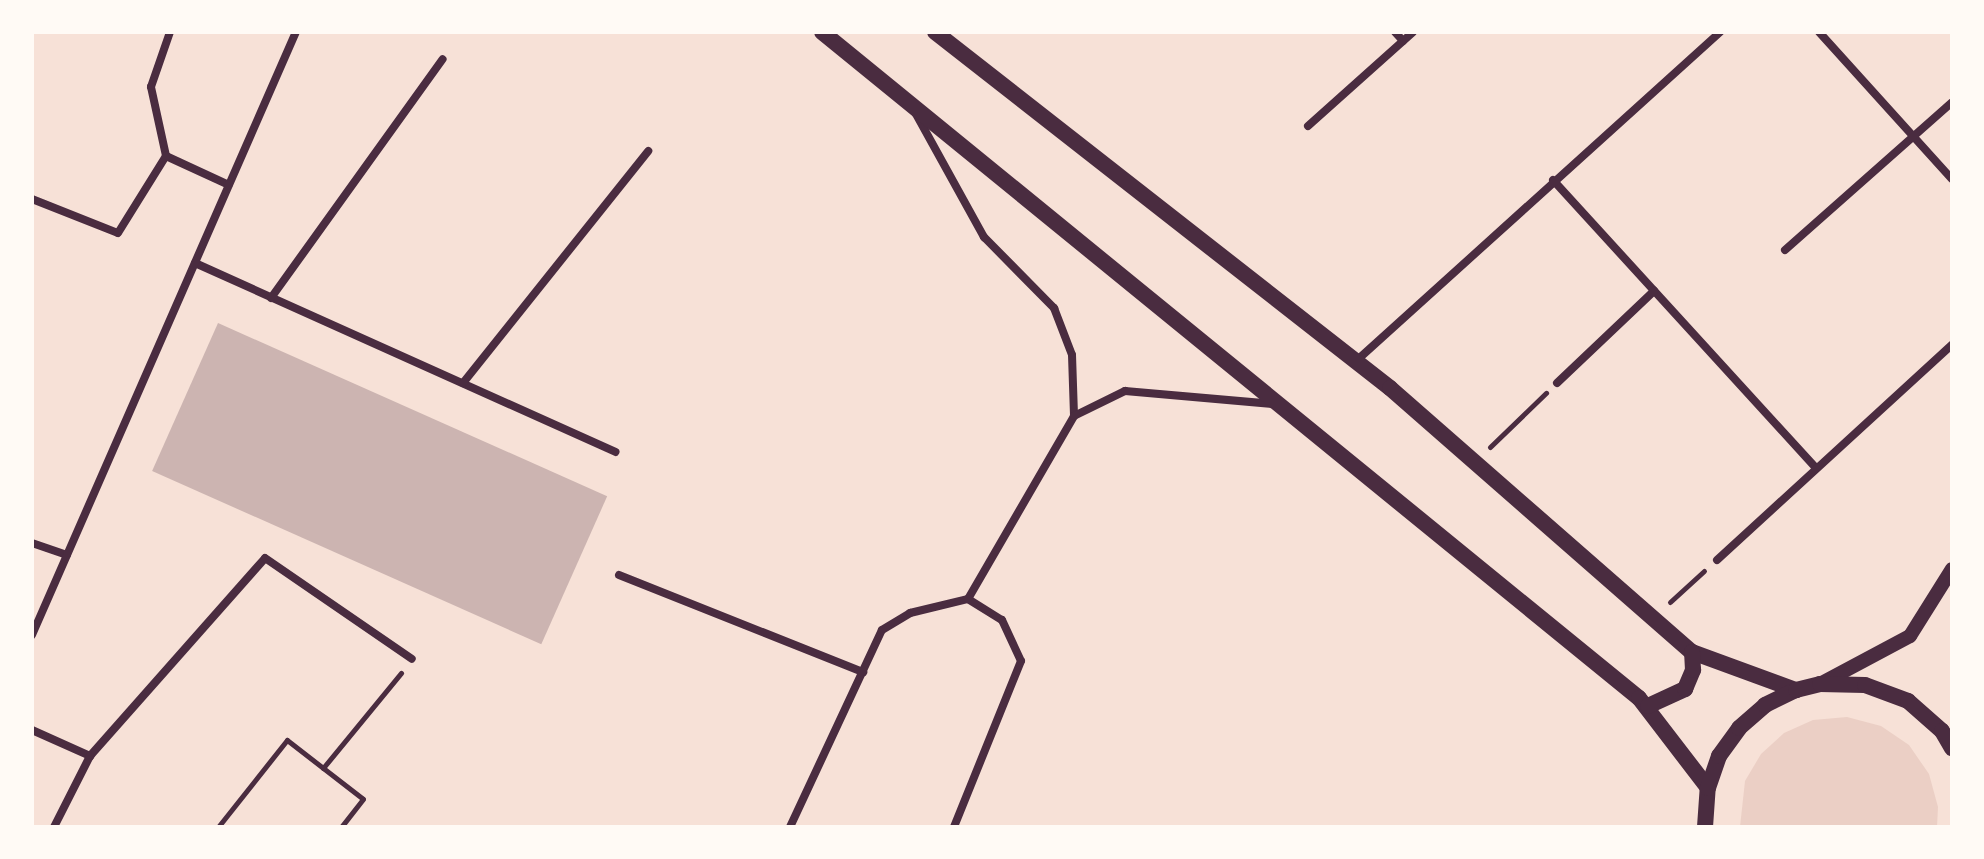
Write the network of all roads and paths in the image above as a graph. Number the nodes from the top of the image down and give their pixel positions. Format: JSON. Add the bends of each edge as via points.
{"nodes":[{"id":1,"x":170,"y":32,"type":"edge"},
{"id":2,"x":296,"y":32,"type":"edge"},
{"id":3,"x":822,"y":32,"type":"edge"},
{"id":4,"x":935,"y":32,"type":"edge"},
{"id":5,"x":1395,"y":32,"type":"edge"},
{"id":6,"x":1413,"y":32,"type":"edge"},
{"id":7,"x":1720,"y":32,"type":"edge"},
{"id":8,"x":1819,"y":32,"type":"edge"},
{"id":9,"x":1403,"y":41,"type":"junction"},
{"id":10,"x":443,"y":59,"type":"dead end"},
{"id":11,"x":1952,"y":102,"type":"edge"},
{"id":12,"x":909,"y":103,"type":"junction"},
{"id":13,"x":1308,"y":126,"type":"dead end"},
{"id":14,"x":1916,"y":138,"type":"junction"},
{"id":15,"x":648,"y":151,"type":"dead end"},
{"id":16,"x":166,"y":156,"type":"junction"},
{"id":17,"x":1952,"y":179,"type":"edge"},
{"id":18,"x":1553,"y":180,"type":"junction"},
{"id":19,"x":229,"y":185,"type":"junction"},
{"id":20,"x":32,"y":199,"type":"edge"},
{"id":21,"x":1785,"y":250,"type":"dead end"},
{"id":22,"x":195,"y":263,"type":"junction"},
{"id":23,"x":1654,"y":291,"type":"junction"},
{"id":24,"x":271,"y":298,"type":"junction"},
{"id":25,"x":1952,"y":345,"type":"edge"},
{"id":26,"x":1354,"y":363,"type":"junction"},
{"id":27,"x":463,"y":383,"type":"junction"},
{"id":28,"x":1557,"y":383,"type":"joint"},
{"id":29,"x":1286,"y":406,"type":"junction"},
{"id":30,"x":1074,"y":416,"type":"junction"},
{"id":31,"x":616,"y":452,"type":"dead end"},
{"id":32,"x":1474,"y":461,"type":"junction"},
{"id":33,"x":1815,"y":467,"type":"junction"},
{"id":34,"x":32,"y":543,"type":"edge"},
{"id":35,"x":67,"y":555,"type":"junction"},
{"id":36,"x":1717,"y":560,"type":"joint"},
{"id":37,"x":1952,"y":569,"type":"edge"},
{"id":38,"x":619,"y":575,"type":"dead end"},
{"id":39,"x":968,"y":599,"type":"junction"},
{"id":40,"x":1654,"y":616,"type":"junction"},
{"id":41,"x":32,"y":635,"type":"edge"},
{"id":42,"x":1692,"y":652,"type":"junction"},
{"id":43,"x":412,"y":659,"type":"joint"},
{"id":44,"x":863,"y":672,"type":"junction"},
{"id":45,"x":1820,"y":684,"type":"junction"},
{"id":46,"x":1796,"y":690,"type":"junction"},
{"id":47,"x":1648,"y":706,"type":"junction"},
{"id":48,"x":32,"y":730,"type":"edge"},
{"id":49,"x":1952,"y":748,"type":"edge"},
{"id":50,"x":90,"y":756,"type":"junction"},
{"id":51,"x":323,"y":768,"type":"junction"},
{"id":52,"x":1708,"y":788,"type":"junction"},
{"id":53,"x":54,"y":827,"type":"edge"},
{"id":54,"x":218,"y":827,"type":"edge"},
{"id":55,"x":341,"y":827,"type":"edge"},
{"id":56,"x":790,"y":827,"type":"edge"},
{"id":57,"x":954,"y":827,"type":"edge"},
{"id":58,"x":1705,"y":827,"type":"edge"}],
"edges":[{"from":1,"to":16,"type":"street","via":[[163,39],[151,87]]},
{"from":2,"to":19,"type":"street"},
{"from":3,"to":12,"type":"main road"},
{"from":4,"to":26,"type":"main road"},
{"from":5,"to":9,"type":"street"},
{"from":6,"to":9,"type":"street"},
{"from":7,"to":18,"type":"street"},
{"from":8,"to":14,"type":"street"},
{"from":9,"to":13,"type":"street"},
{"from":10,"to":24,"type":"street"},
{"from":11,"to":14,"type":"street"},
{"from":12,"to":29,"type":"main road"},
{"from":12,"to":30,"type":"street","via":[[984,237],[1054,308],[1072,355]]},
{"from":14,"to":17,"type":"street"},
{"from":14,"to":21,"type":"street"},
{"from":15,"to":27,"type":"street"},
{"from":16,"to":19,"type":"street"},
{"from":16,"to":20,"type":"street","via":[[118,233]]},
{"from":18,"to":23,"type":"street"},
{"from":18,"to":26,"type":"street"},
{"from":19,"to":22,"type":"street"},
{"from":22,"to":24,"type":"street"},
{"from":22,"to":35,"type":"street"},
{"from":23,"to":28,"type":"street"},
{"from":23,"to":33,"type":"street"},
{"from":24,"to":27,"type":"street"},
{"from":25,"to":33,"type":"street"},
{"from":26,"to":32,"type":"main road"},
{"from":27,"to":31,"type":"street"},
{"from":28,"to":32,"type":"path"},
{"from":29,"to":30,"type":"street","via":[[1125,391]]},
{"from":29,"to":47,"type":"main road"},
{"from":30,"to":39,"type":"street"},
{"from":32,"to":40,"type":"main road"},
{"from":33,"to":36,"type":"street"},
{"from":34,"to":35,"type":"street"},
{"from":35,"to":41,"type":"street"},
{"from":36,"to":40,"type":"path"},
{"from":37,"to":45,"type":"street","via":[[1910,636]]},
{"from":38,"to":44,"type":"street"},
{"from":39,"to":44,"type":"street","via":[[910,613],[882,630]]},
{"from":39,"to":57,"type":"street","via":[[1002,620],[1021,661]]},
{"from":40,"to":42,"type":"main road"},
{"from":42,"to":46,"type":"main road"},
{"from":42,"to":47,"type":"main road","via":[[1693,670],[1685,689]]},
{"from":43,"to":50,"type":"street","via":[[265,558]]},
{"from":43,"to":51,"type":"path"},
{"from":44,"to":56,"type":"street"},
{"from":45,"to":46,"type":"main road"},
{"from":45,"to":49,"type":"main road","via":[[1865,685],[1908,701],[1942,731]]},
{"from":46,"to":52,"type":"main road","via":[[1765,705],[1739,728],[1719,756]]},
{"from":47,"to":52,"type":"main road"},
{"from":48,"to":50,"type":"street"},
{"from":50,"to":53,"type":"street"},
{"from":51,"to":54,"type":"path","via":[[287,740]]},
{"from":51,"to":55,"type":"path","via":[[363,799]]},
{"from":52,"to":58,"type":"main road"}]}
